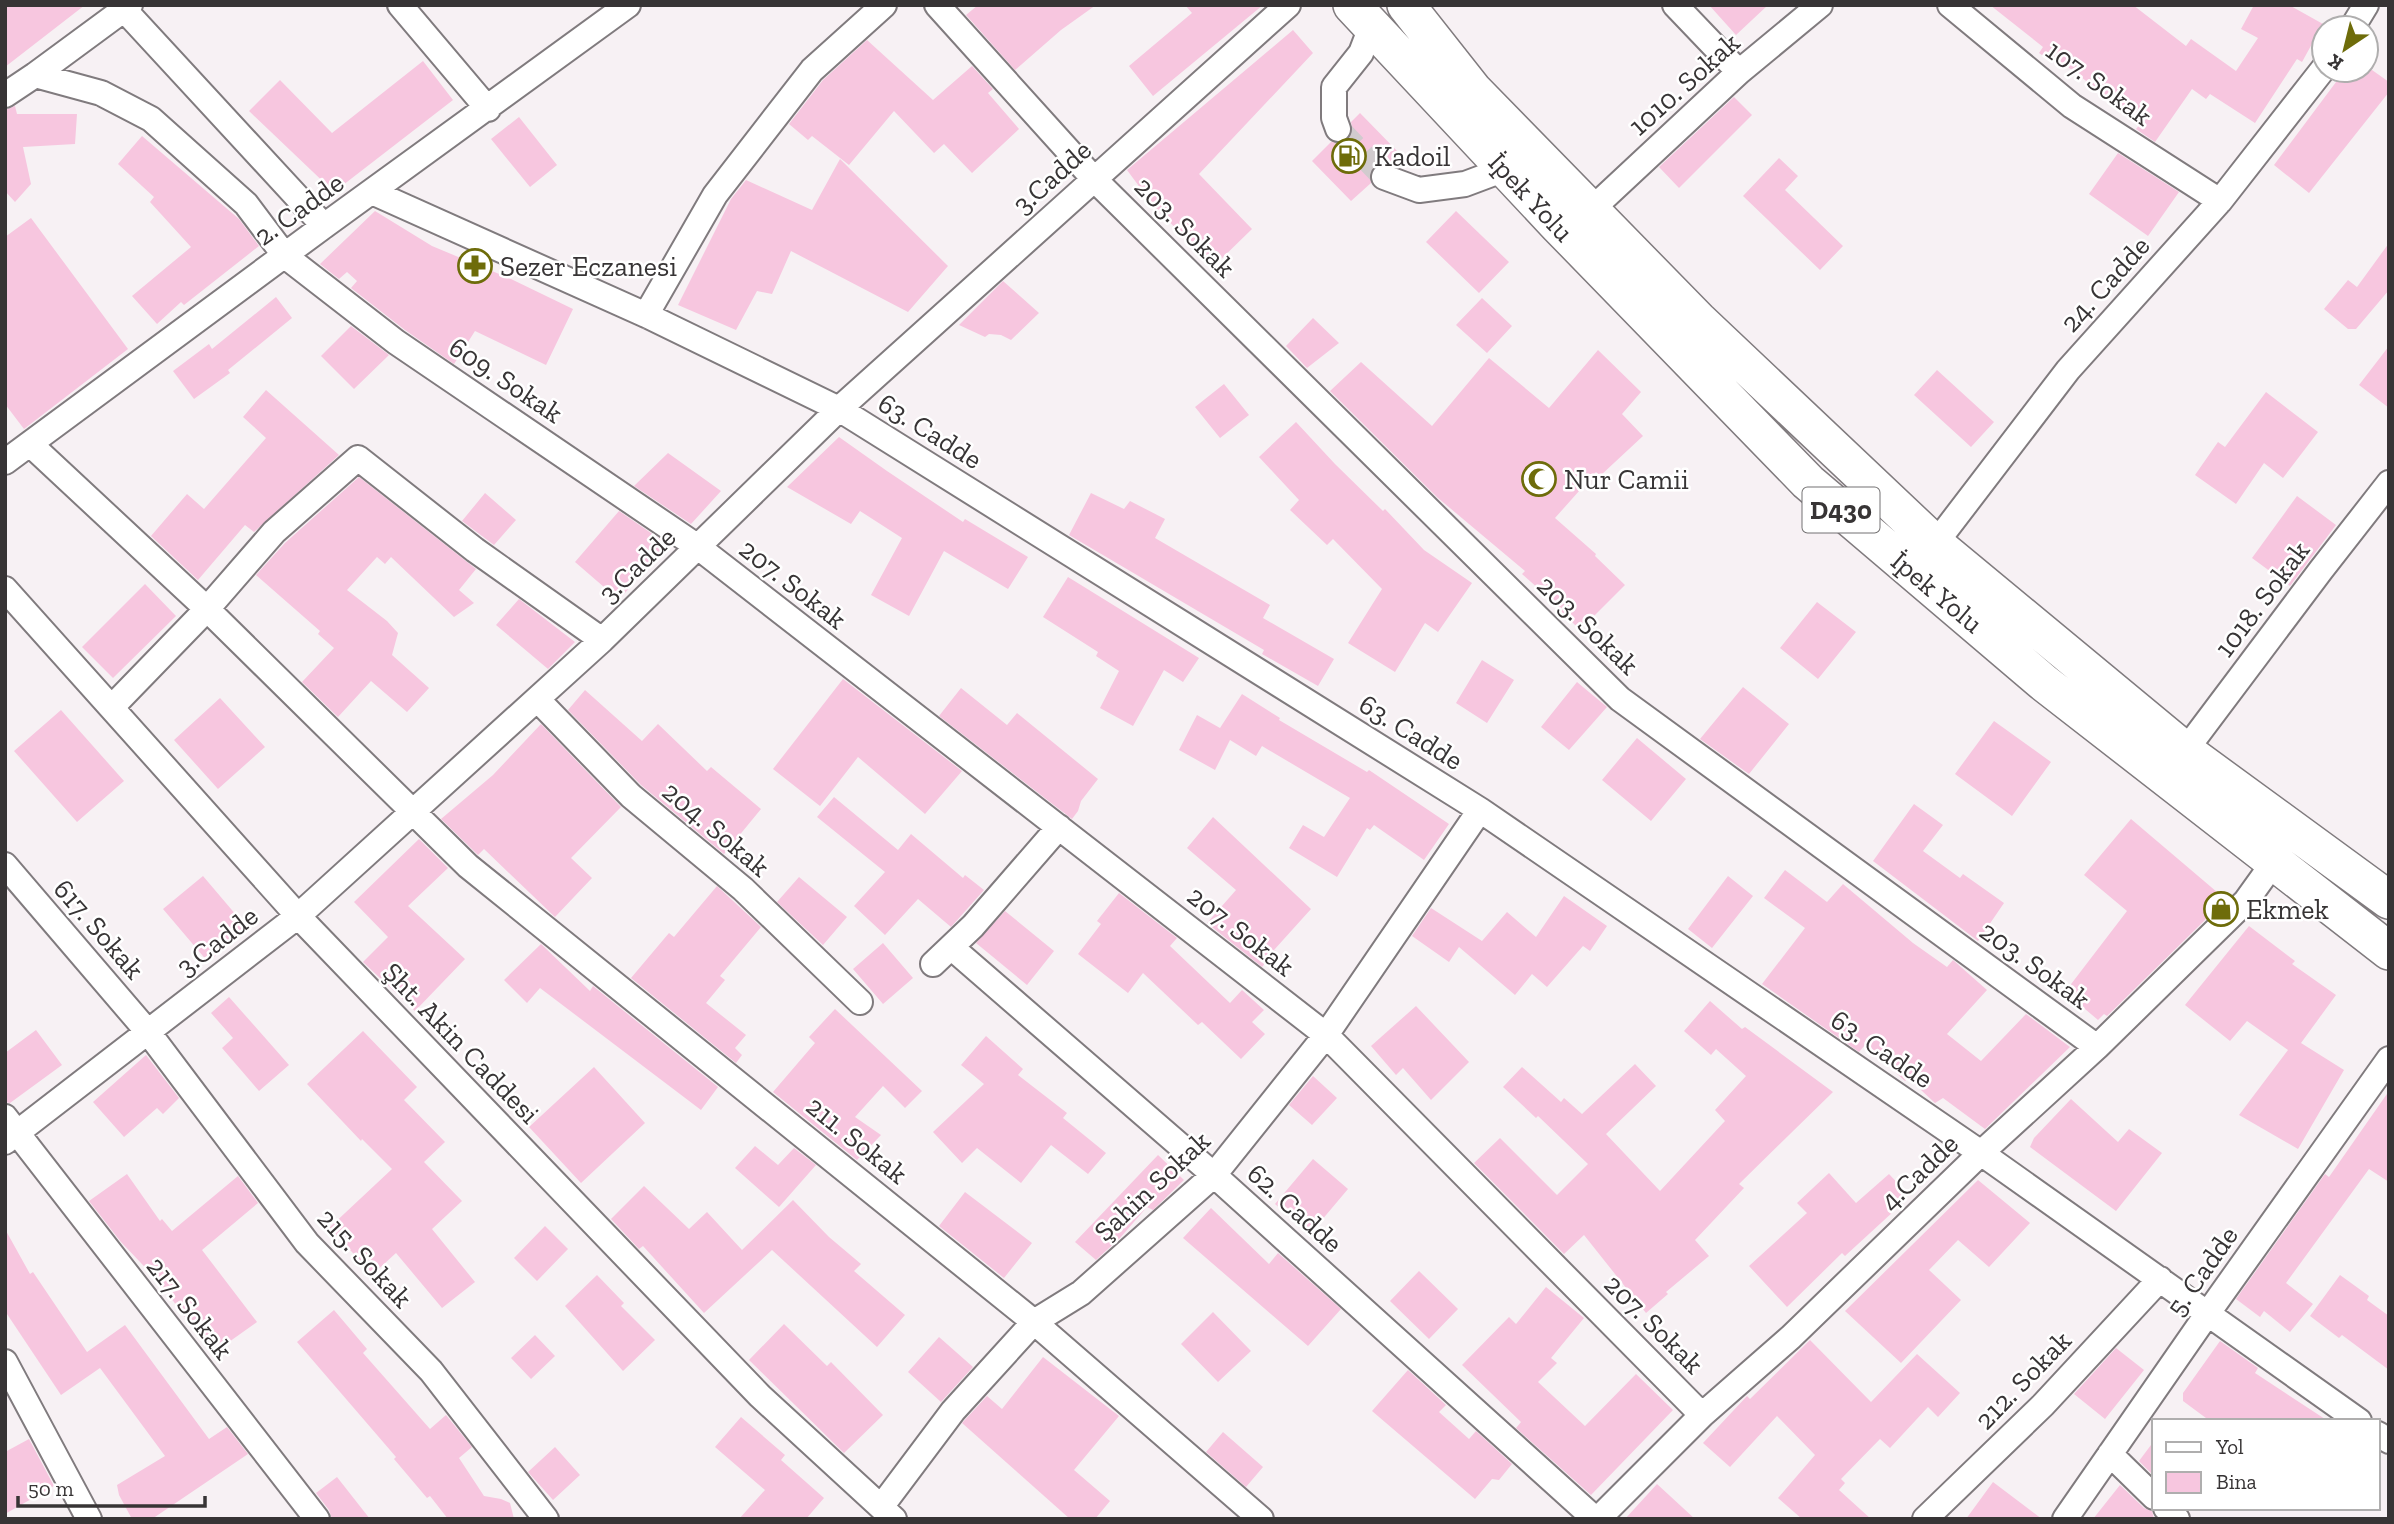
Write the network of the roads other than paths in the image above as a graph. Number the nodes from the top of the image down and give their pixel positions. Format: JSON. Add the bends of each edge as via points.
{"nodes":[{"id":1,"x":400,"y":5,"type":"edge"},
{"id":2,"x":628,"y":5,"type":"edge"},
{"id":3,"x":884,"y":5,"type":"edge"},
{"id":4,"x":936,"y":5,"type":"edge"},
{"id":5,"x":1288,"y":5,"type":"edge"},
{"id":6,"x":1406,"y":5,"type":"edge"},
{"id":7,"x":1675,"y":5,"type":"edge"},
{"id":8,"x":1820,"y":5,"type":"edge"},
{"id":9,"x":1950,"y":5,"type":"edge"},
{"id":10,"x":125,"y":7,"type":"edge"},
{"id":11,"x":1361,"y":16,"type":"edge"},
{"id":12,"x":1739,"y":72,"type":"junction"},
{"id":13,"x":35,"y":75,"type":"junction"},
{"id":14,"x":2311,"y":84,"type":"edge"},
{"id":15,"x":5,"y":94,"type":"edge"},
{"id":16,"x":488,"y":109,"type":"junction"},
{"id":17,"x":1338,"y":129,"type":"tunnel mouth"},
{"id":18,"x":1505,"y":169,"type":"junction"},
{"id":19,"x":1384,"y":177,"type":"tunnel mouth"},
{"id":20,"x":1094,"y":179,"type":"junction"},
{"id":21,"x":372,"y":192,"type":"junction"},
{"id":22,"x":2220,"y":201,"type":"junction"},
{"id":23,"x":1591,"y":210,"type":"junction"},
{"id":24,"x":324,"y":226,"type":"junction"},
{"id":25,"x":285,"y":256,"type":"junction"},
{"id":26,"x":646,"y":315,"type":"junction"},
{"id":27,"x":839,"y":409,"type":"junction"},
{"id":28,"x":30,"y":444,"type":"junction"},
{"id":29,"x":5,"y":462,"type":"edge"},
{"id":30,"x":2389,"y":483,"type":"edge"},
{"id":31,"x":1935,"y":544,"type":"junction"},
{"id":32,"x":698,"y":547,"type":"junction"},
{"id":33,"x":5,"y":589,"type":"edge"},
{"id":34,"x":207,"y":609,"type":"junction"},
{"id":35,"x":601,"y":640,"type":"junction"},
{"id":36,"x":537,"y":699,"type":"junction"},
{"id":37,"x":112,"y":707,"type":"junction"},
{"id":38,"x":2185,"y":751,"type":"junction"},
{"id":39,"x":1480,"y":810,"type":"junction"},
{"id":40,"x":414,"y":811,"type":"junction"},
{"id":41,"x":1059,"y":827,"type":"junction"},
{"id":42,"x":2274,"y":862,"type":"junction"},
{"id":43,"x":5,"y":865,"type":"edge"},
{"id":44,"x":2389,"y":901,"type":"edge"},
{"id":45,"x":298,"y":916,"type":"junction"},
{"id":46,"x":951,"y":947,"type":"junction"},
{"id":47,"x":2389,"y":951,"type":"edge"},
{"id":48,"x":933,"y":964,"type":"dead end"},
{"id":49,"x":860,"y":1002,"type":"dead end"},
{"id":50,"x":148,"y":1032,"type":"junction"},
{"id":51,"x":1326,"y":1035,"type":"junction"},
{"id":52,"x":2097,"y":1047,"type":"junction"},
{"id":53,"x":2389,"y":1059,"type":"edge"},
{"id":54,"x":9,"y":1131,"type":"edge"},
{"id":55,"x":1981,"y":1153,"type":"junction"},
{"id":56,"x":1214,"y":1175,"type":"junction"},
{"id":57,"x":2160,"y":1279,"type":"junction"},
{"id":58,"x":2208,"y":1313,"type":"junction"},
{"id":59,"x":1034,"y":1322,"type":"junction"},
{"id":60,"x":5,"y":1362,"type":"edge"},
{"id":61,"x":1702,"y":1415,"type":"junction"},
{"id":62,"x":2356,"y":1419,"type":"edge"},
{"id":63,"x":2110,"y":1454,"type":"junction"},
{"id":64,"x":2152,"y":1495,"type":"edge"},
{"id":65,"x":887,"y":1513,"type":"edge"},
{"id":66,"x":89,"y":1519,"type":"edge"},
{"id":67,"x":317,"y":1519,"type":"edge"},
{"id":68,"x":546,"y":1519,"type":"edge"},
{"id":69,"x":1261,"y":1519,"type":"edge"},
{"id":70,"x":1596,"y":1519,"type":"edge"},
{"id":71,"x":1925,"y":1519,"type":"edge"},
{"id":72,"x":2065,"y":1519,"type":"edge"}],
"edges":[{"from":1,"to":16,"type":"street"},
{"from":2,"to":16,"type":"street","name":"2. Cadde"},
{"from":3,"to":26,"type":"street","via":[[812,70],[731,174]]},
{"from":4,"to":20,"type":"street","name":"203. Sokak"},
{"from":5,"to":20,"type":"street","name":"3.Cadde"},
{"from":6,"to":23,"type":"highway","number":"D430","via":[[1473,90]]},
{"from":7,"to":12,"type":"street"},
{"from":8,"to":12,"type":"street","name":"1010. Sokak"},
{"from":9,"to":22,"type":"street","name":"107. Sokak","via":[[2071,106]]},
{"from":10,"to":13,"type":"street"},
{"from":10,"to":24,"type":"street"},
{"from":11,"to":17,"type":"street","via":[[1361,53],[1334,87]]},
{"from":11,"to":18,"type":"highway","name":"İpek Yolu","number":"D430"},
{"from":12,"to":23,"type":"street","name":"1010. Sokak"},
{"from":13,"to":15,"type":"street"},
{"from":13,"to":25,"type":"street","name":"609. Sokak","via":[[101,93],[150,120],[246,204]]},
{"from":14,"to":22,"type":"street","name":"24. Cadde"},
{"from":16,"to":21,"type":"street","name":"2. Cadde"},
{"from":18,"to":19,"type":"street","via":[[1465,184],[1419,190]]},
{"from":18,"to":42,"type":"highway","name":"İpek Yolu","number":"D430","via":[[1808,482],[2043,682]]},
{"from":20,"to":27,"type":"street","name":"3.Cadde"},
{"from":20,"to":52,"type":"street","name":"203. Sokak","via":[[1620,699]]},
{"from":21,"to":24,"type":"street","name":"2. Cadde"},
{"from":21,"to":26,"type":"street","name":"63. Cadde"},
{"from":22,"to":31,"type":"street","name":"24. Cadde","via":[[2068,369]]},
{"from":23,"to":31,"type":"highway","number":"D430","via":[[1698,320]]},
{"from":24,"to":25,"type":"street","name":"2. Cadde"},
{"from":25,"to":28,"type":"street","name":"2. Cadde"},
{"from":25,"to":32,"type":"street","name":"609. Sokak","via":[[396,342]]},
{"from":26,"to":27,"type":"street","name":"63. Cadde"},
{"from":27,"to":32,"type":"street","name":"3.Cadde"},
{"from":27,"to":39,"type":"street","name":"63. Cadde"},
{"from":28,"to":29,"type":"street","name":"2. Cadde"},
{"from":28,"to":34,"type":"street","name":"211. Sokak"},
{"from":30,"to":38,"type":"street","name":"1018. Sokak"},
{"from":31,"to":38,"type":"highway","number":"D430"},
{"from":32,"to":35,"type":"street","name":"3.Cadde"},
{"from":32,"to":41,"type":"street","name":"207. Sokak"},
{"from":33,"to":37,"type":"street","name":"Şht. Akin Caddesi"},
{"from":34,"to":35,"type":"street","via":[[274,531],[358,458]]},
{"from":34,"to":37,"type":"street"},
{"from":34,"to":40,"type":"street","name":"211. Sokak"},
{"from":35,"to":36,"type":"street","name":"3.Cadde"},
{"from":36,"to":40,"type":"street","name":"3.Cadde"},
{"from":36,"to":49,"type":"street","name":"204. Sokak","via":[[631,796],[743,889]]},
{"from":37,"to":45,"type":"street","name":"Şht. Akin Caddesi"},
{"from":38,"to":44,"type":"highway","number":"D430"},
{"from":39,"to":51,"type":"street","name":"Şahin Sokak"},
{"from":39,"to":55,"type":"street","name":"63. Cadde"},
{"from":40,"to":45,"type":"street","name":"3.Cadde"},
{"from":40,"to":59,"type":"street","name":"211. Sokak","via":[[468,866]]},
{"from":41,"to":46,"type":"street"},
{"from":41,"to":51,"type":"street","name":"207. Sokak"},
{"from":42,"to":47,"type":"highway","name":"İpek Yolu","number":"D430"},
{"from":42,"to":52,"type":"street","name":"4.Cadde","via":[[2246,901]]},
{"from":43,"to":50,"type":"street","name":"617. Sokak"},
{"from":45,"to":50,"type":"street","name":"3.Cadde"},
{"from":45,"to":65,"type":"street","name":"Şht. Akin Caddesi","via":[[760,1396]]},
{"from":46,"to":48,"type":"street"},
{"from":46,"to":56,"type":"street","name":"62. Cadde"},
{"from":50,"to":54,"type":"street","name":"3.Cadde"},
{"from":50,"to":68,"type":"street","name":"215. Sokak","via":[[307,1243],[431,1371]]},
{"from":51,"to":56,"type":"street","name":"Şahin Sokak"},
{"from":51,"to":61,"type":"street","name":"207. Sokak"},
{"from":52,"to":55,"type":"street","name":"4.Cadde"},
{"from":53,"to":58,"type":"street","name":"5. Cadde"},
{"from":54,"to":67,"type":"street","name":"217. Sokak"},
{"from":55,"to":57,"type":"street","name":"63. Cadde"},
{"from":55,"to":61,"type":"street","name":"4.Cadde","via":[[1791,1337]]},
{"from":56,"to":59,"type":"street","name":"Şahin Sokak","via":[[1081,1293]]},
{"from":56,"to":70,"type":"street","name":"62. Cadde"},
{"from":57,"to":58,"type":"street","name":"63. Cadde"},
{"from":57,"to":71,"type":"street","name":"212. Sokak","via":[[2043,1405]]},
{"from":58,"to":62,"type":"street","name":"63. Cadde"},
{"from":58,"to":63,"type":"street","name":"5. Cadde"},
{"from":59,"to":65,"type":"street","name":"Şahin Sokak","via":[[953,1411]]},
{"from":59,"to":69,"type":"street","name":"211. Sokak"},
{"from":60,"to":66,"type":"street"},
{"from":61,"to":70,"type":"street","name":"4.Cadde"},
{"from":63,"to":64,"type":"street"},
{"from":63,"to":72,"type":"street","name":"5. Cadde"}]}
